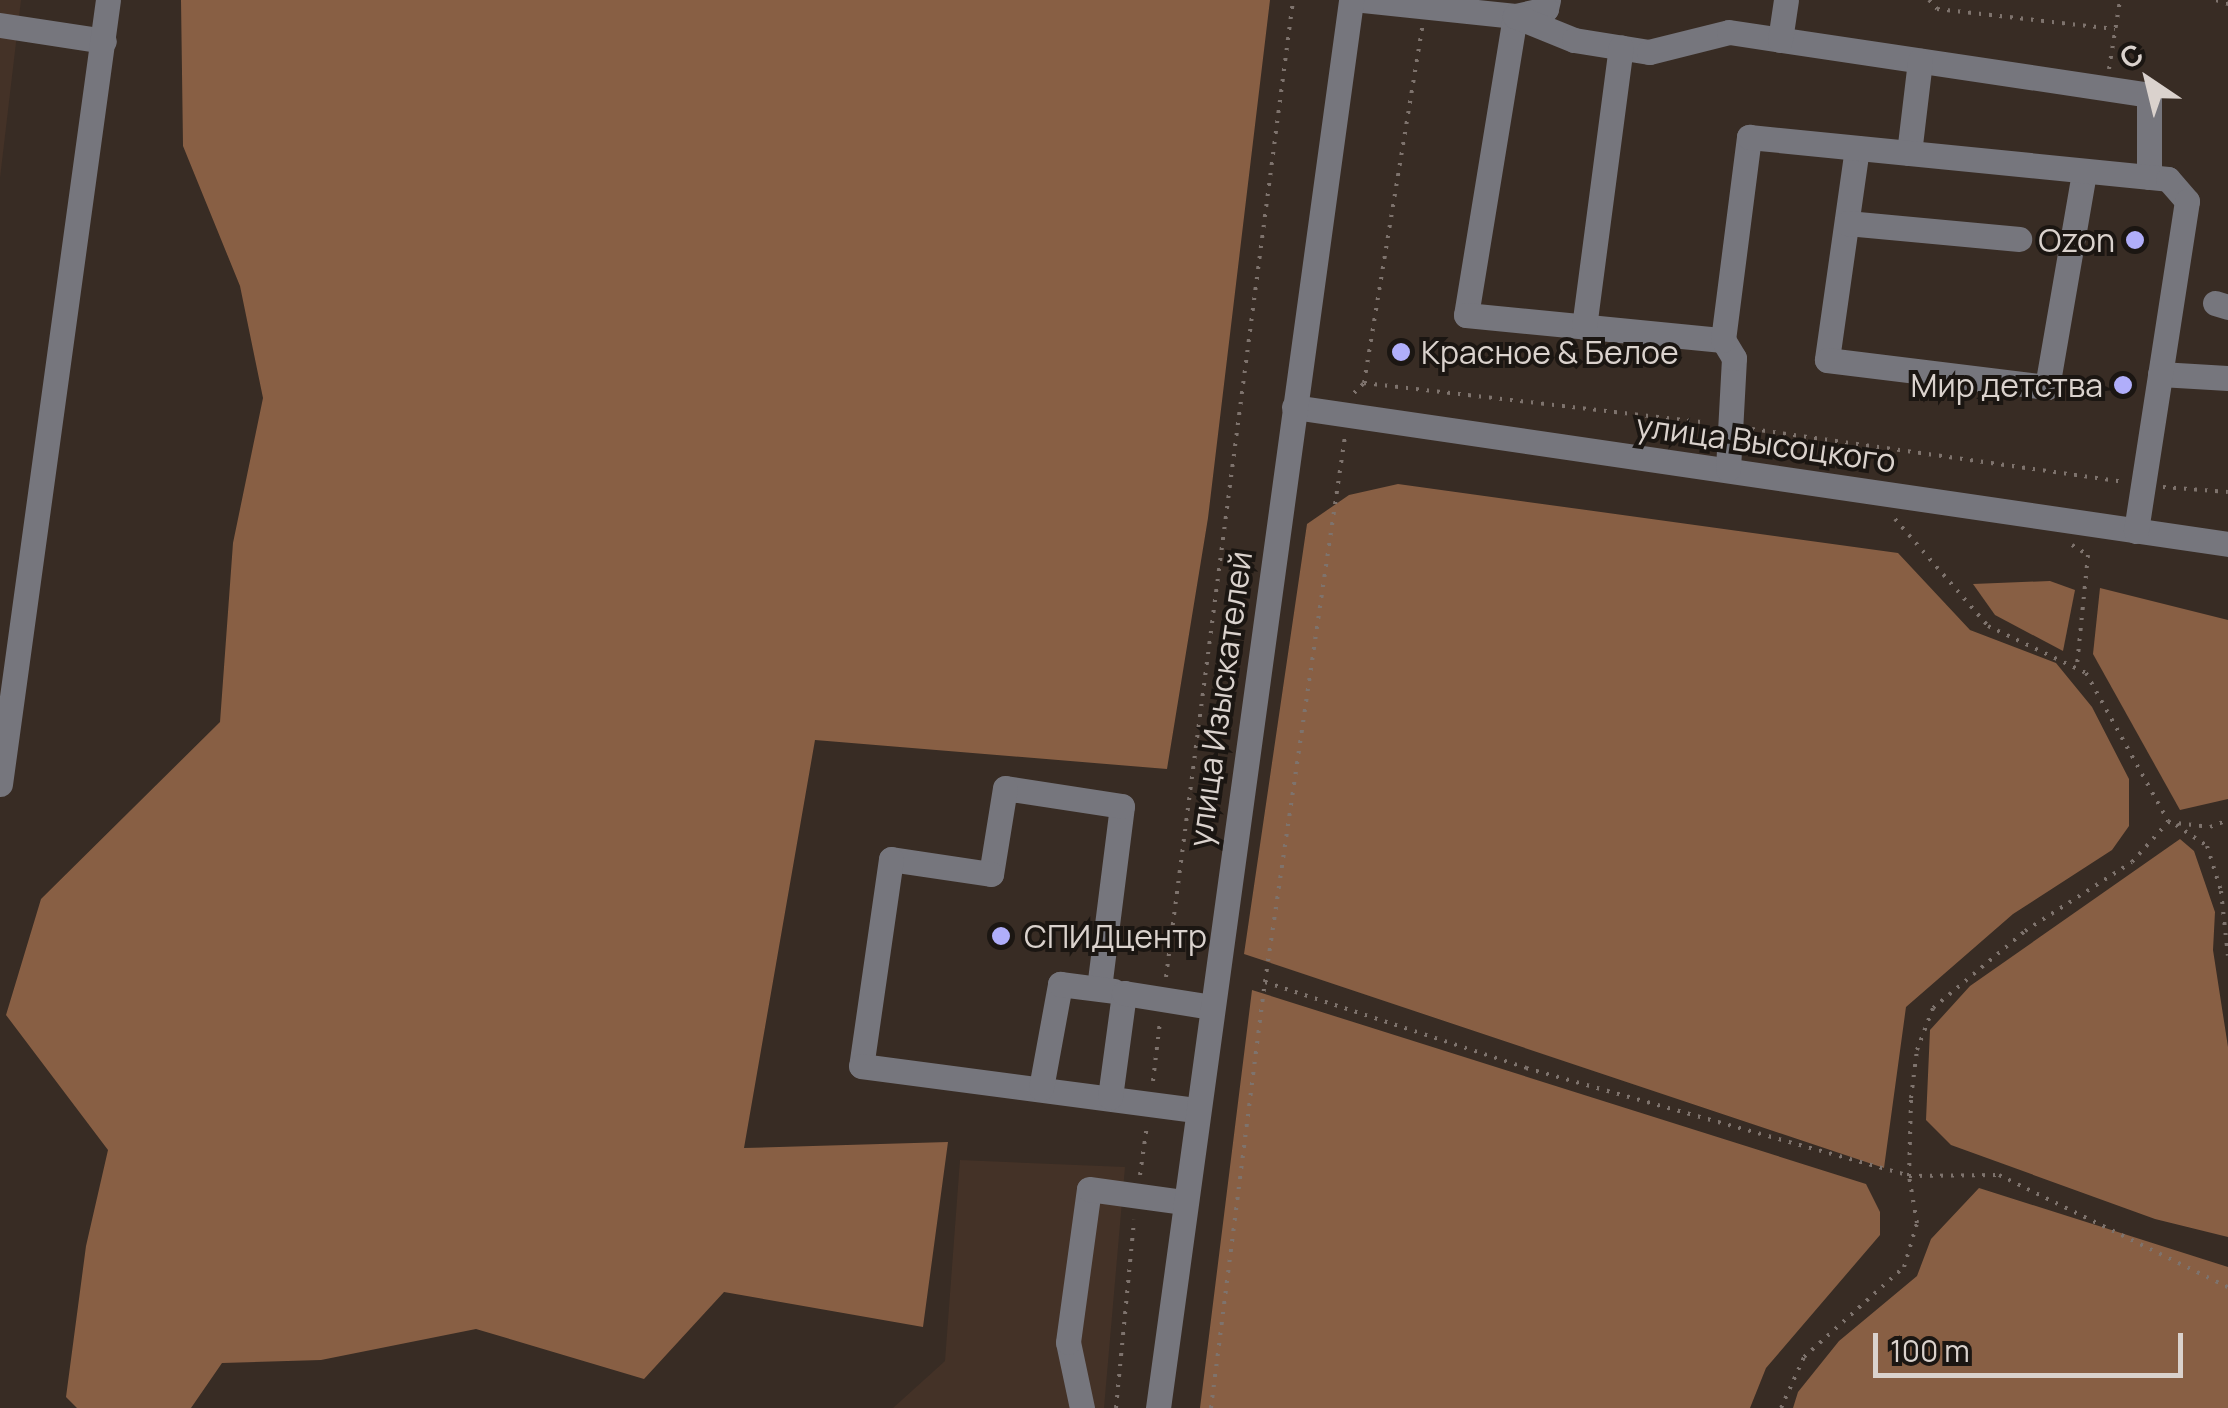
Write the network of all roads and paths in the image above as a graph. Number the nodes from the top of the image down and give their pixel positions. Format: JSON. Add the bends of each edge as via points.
{"nodes":[{"id":1,"x":108,"y":0,"type":"edge"},
{"id":2,"x":1292,"y":0,"type":"edge"},
{"id":3,"x":1352,"y":0,"type":"edge"},
{"id":4,"x":1363,"y":0,"type":"edge"},
{"id":5,"x":1548,"y":0,"type":"edge"},
{"id":6,"x":1786,"y":0,"type":"edge"},
{"id":7,"x":1929,"y":0,"type":"edge"},
{"id":8,"x":2120,"y":0,"type":"edge"},
{"id":9,"x":2216,"y":0,"type":"edge"},
{"id":10,"x":2228,"y":4,"type":"edge"},
{"id":11,"x":1426,"y":6,"type":"junction"},
{"id":12,"x":1514,"y":16,"type":"junction"},
{"id":13,"x":0,"y":25,"type":"edge"},
{"id":14,"x":2115,"y":29,"type":"junction"},
{"id":15,"x":1780,"y":40,"type":"junction"},
{"id":16,"x":104,"y":41,"type":"junction"},
{"id":17,"x":1621,"y":48,"type":"junction"},
{"id":18,"x":1920,"y":61,"type":"junction"},
{"id":19,"x":2107,"y":88,"type":"junction"},
{"id":20,"x":1857,"y":148,"type":"junction"},
{"id":21,"x":1908,"y":153,"type":"junction"},
{"id":22,"x":2084,"y":172,"type":"junction"},
{"id":23,"x":2148,"y":177,"type":"junction"},
{"id":24,"x":1847,"y":223,"type":"junction"},
{"id":25,"x":2019,"y":239,"type":"dead end"},
{"id":26,"x":1584,"y":327,"type":"junction"},
{"id":27,"x":1723,"y":340,"type":"junction"},
{"id":28,"x":2160,"y":374,"type":"junction"},
{"id":29,"x":2228,"y":378,"type":"edge"},
{"id":30,"x":1364,"y":383,"type":"junction"},
{"id":31,"x":1294,"y":408,"type":"junction"},
{"id":32,"x":1347,"y":415,"type":"junction"},
{"id":33,"x":1731,"y":426,"type":"junction"},
{"id":34,"x":1728,"y":469,"type":"junction"},
{"id":35,"x":2142,"y":485,"type":"junction"},
{"id":36,"x":2228,"y":492,"type":"edge"},
{"id":37,"x":1888,"y":512,"type":"dead end"},
{"id":38,"x":2136,"y":531,"type":"junction"},
{"id":39,"x":2070,"y":544,"type":"dead end"},
{"id":40,"x":2228,"y":544,"type":"edge"},
{"id":41,"x":2077,"y":666,"type":"junction"},
{"id":42,"x":0,"y":784,"type":"edge"},
{"id":43,"x":2228,"y":820,"type":"edge"},
{"id":44,"x":2168,"y":822,"type":"junction"},
{"id":45,"x":2228,"y":956,"type":"edge"},
{"id":46,"x":1264,"y":982,"type":"junction"},
{"id":47,"x":1112,"y":990,"type":"junction"},
{"id":48,"x":1163,"y":1000,"type":"junction"},
{"id":49,"x":1211,"y":1007,"type":"junction"},
{"id":50,"x":1041,"y":1088,"type":"junction"},
{"id":51,"x":1110,"y":1097,"type":"junction"},
{"id":52,"x":1150,"y":1103,"type":"junction"},
{"id":53,"x":1197,"y":1110,"type":"junction"},
{"id":54,"x":1909,"y":1176,"type":"junction"},
{"id":55,"x":1138,"y":1194,"type":"junction"},
{"id":56,"x":1184,"y":1202,"type":"junction"},
{"id":57,"x":2228,"y":1286,"type":"edge"},
{"id":58,"x":1082,"y":1408,"type":"edge"},
{"id":59,"x":1116,"y":1408,"type":"edge"},
{"id":60,"x":1158,"y":1408,"type":"edge"},
{"id":61,"x":1211,"y":1408,"type":"edge"},
{"id":62,"x":1781,"y":1408,"type":"edge"}],
"edges":[{"from":1,"to":16,"type":"street"},
{"from":2,"to":48,"type":"path"},
{"from":3,"to":31,"type":"street","name":"улица Изыскателей"},
{"from":4,"to":11,"type":"street"},
{"from":5,"to":12,"type":"street","via":[[1546,9]]},
{"from":6,"to":15,"type":"street"},
{"from":7,"to":14,"type":"path","via":[[1937,9]]},
{"from":8,"to":14,"type":"path"},
{"from":9,"to":10,"type":"path"},
{"from":11,"to":12,"type":"street"},
{"from":11,"to":30,"type":"path"},
{"from":12,"to":17,"type":"street","via":[[1574,40]]},
{"from":12,"to":26,"type":"street","via":[[1466,316]]},
{"from":13,"to":16,"type":"street"},
{"from":14,"to":19,"type":"path"},
{"from":15,"to":17,"type":"street","via":[[1729,32],[1650,52]]},
{"from":15,"to":18,"type":"street"},
{"from":16,"to":42,"type":"street"},
{"from":17,"to":26,"type":"street"},
{"from":18,"to":19,"type":"street"},
{"from":18,"to":21,"type":"street"},
{"from":19,"to":23,"type":"street","via":[[2149,95]]},
{"from":20,"to":21,"type":"street"},
{"from":20,"to":24,"type":"street"},
{"from":20,"to":27,"type":"street","via":[[1749,137]]},
{"from":21,"to":22,"type":"street"},
{"from":22,"to":23,"type":"street"},
{"from":22,"to":24,"type":"street","via":[[2047,387],[1827,360]]},
{"from":23,"to":28,"type":"street","via":[[2168,179],[2187,201]]},
{"from":24,"to":25,"type":"street"},
{"from":26,"to":27,"type":"street"},
{"from":27,"to":33,"type":"street","via":[[1734,358]]},
{"from":28,"to":29,"type":"street"},
{"from":28,"to":35,"type":"street"},
{"from":30,"to":32,"type":"path","via":[[1350,396]]},
{"from":30,"to":33,"type":"path"},
{"from":31,"to":32,"type":"street","name":"улица Высоцкого"},
{"from":31,"to":49,"type":"street","name":"улица Изыскателей"},
{"from":32,"to":34,"type":"street","name":"улица Высоцкого"},
{"from":32,"to":46,"type":"path"},
{"from":33,"to":34,"type":"street"},
{"from":33,"to":35,"type":"path"},
{"from":34,"to":38,"type":"street","name":"улица Высоцкого"},
{"from":35,"to":36,"type":"path"},
{"from":35,"to":38,"type":"street"},
{"from":37,"to":41,"type":"path","via":[[1988,626]]},
{"from":38,"to":40,"type":"street","name":"улица Высоцкого"},
{"from":39,"to":41,"type":"path","via":[[2088,555]]},
{"from":41,"to":44,"type":"path"},
{"from":43,"to":44,"type":"path","via":[[2210,827]]},
{"from":44,"to":45,"type":"path","via":[[2207,846],[2221,891]]},
{"from":44,"to":54,"type":"path","via":[[2132,862],[2025,930],[1933,1008],[1915,1066]]},
{"from":46,"to":54,"type":"path","via":[[1526,1068]]},
{"from":46,"to":61,"type":"path"},
{"from":47,"to":48,"type":"street"},
{"from":47,"to":50,"type":"street","via":[[1070,982],[1054,992]]},
{"from":47,"to":50,"type":"street","via":[[1122,806],[1005,788],[992,874],[890,859],[861,1066]]},
{"from":47,"to":51,"type":"street"},
{"from":48,"to":49,"type":"street"},
{"from":48,"to":52,"type":"path"},
{"from":49,"to":53,"type":"street","name":"улица Изыскателей"},
{"from":50,"to":51,"type":"street"},
{"from":51,"to":52,"type":"street"},
{"from":52,"to":53,"type":"street"},
{"from":52,"to":55,"type":"path"},
{"from":53,"to":56,"type":"street","name":"улица Изыскателей"},
{"from":54,"to":57,"type":"path","via":[[1999,1175]]},
{"from":54,"to":62,"type":"path","via":[[1917,1224],[1904,1267],[1804,1357]]},
{"from":55,"to":56,"type":"street"},
{"from":55,"to":58,"type":"street","via":[[1089,1189],[1086,1197],[1068,1342]]},
{"from":55,"to":59,"type":"path"},
{"from":56,"to":60,"type":"street","name":"улица Изыскателей"}]}
